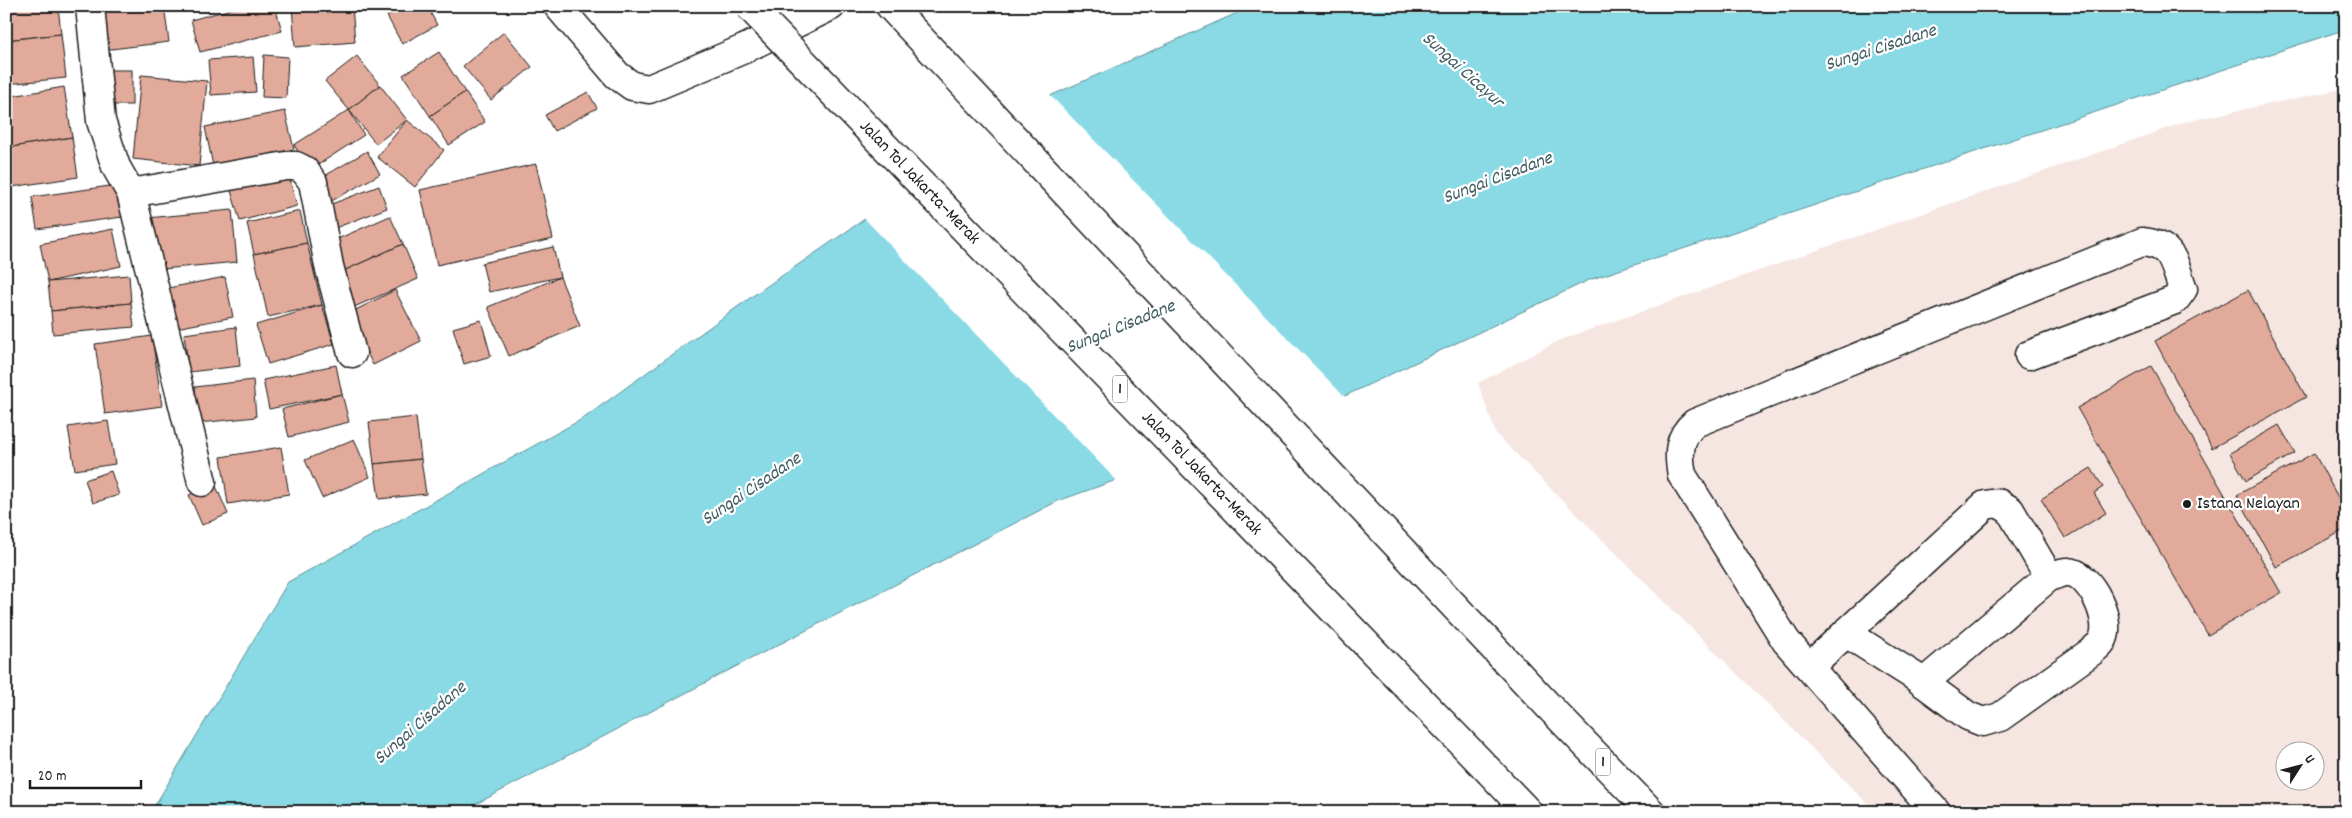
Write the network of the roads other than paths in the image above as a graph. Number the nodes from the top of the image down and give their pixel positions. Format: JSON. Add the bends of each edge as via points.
{"nodes":[{"id":1,"x":90,"y":6,"type":"edge"},
{"id":2,"x":558,"y":6,"type":"edge"},
{"id":3,"x":749,"y":6,"type":"edge"},
{"id":4,"x":831,"y":6,"type":"edge"},
{"id":5,"x":890,"y":6,"type":"edge"},
{"id":6,"x":130,"y":194,"type":"junction"},
{"id":7,"x":352,"y":353,"type":"dead end"},
{"id":8,"x":2028,"y":355,"type":"dead end"},
{"id":9,"x":202,"y":482,"type":"dead end"},
{"id":10,"x":2049,"y":577,"type":"junction"},
{"id":11,"x":1846,"y":633,"type":"junction"},
{"id":12,"x":1809,"y":667,"type":"junction"},
{"id":13,"x":1923,"y":683,"type":"junction"},
{"id":14,"x":1938,"y":811,"type":"edge"},
{"id":15,"x":1528,"y":812,"type":"edge"},
{"id":16,"x":1652,"y":812,"type":"edge"}],
"edges":[{"from":1,"to":6,"type":"main road","via":[[101,121],[116,167]]},
{"from":2,"to":4,"type":"main road","via":[[617,76],[632,86],[649,89],[744,49]]},
{"from":3,"to":15,"type":"main road","name":"Jalan Tol Jakarta–Merak","number":"1","bridge":true},
{"from":5,"to":16,"type":"main road","number":"1","via":[[1554,712]]},
{"from":6,"to":7,"type":"main road","via":[[286,166],[304,170],[314,182],[329,266]]},
{"from":6,"to":9,"type":"main road"},
{"from":8,"to":12,"type":"main road","via":[[2175,300],[2184,288],[2170,253],[2155,243],[2142,242],[1695,423],[1685,432],[1679,461],[1682,475],[1786,641]]},
{"from":10,"to":11,"type":"main road","via":[[2010,510],[1998,503],[1985,505]]},
{"from":10,"to":13,"type":"main road"},
{"from":10,"to":13,"type":"main road","via":[[2067,572],[2080,576],[2102,606],[2105,632],[2102,641],[2091,652],[2000,717],[1983,722],[1968,716]]},
{"from":11,"to":12,"type":"main road"},
{"from":11,"to":13,"type":"main road"},
{"from":12,"to":14,"type":"main road"}]}
